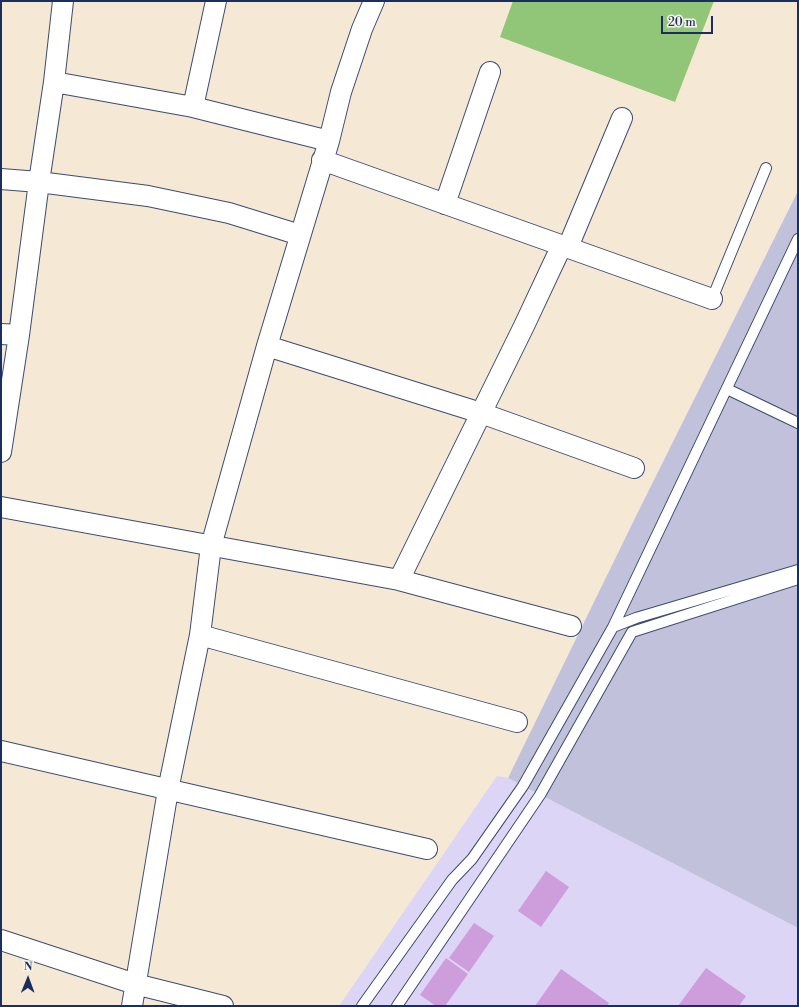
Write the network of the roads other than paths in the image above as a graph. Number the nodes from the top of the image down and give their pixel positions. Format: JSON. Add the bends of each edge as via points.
{"nodes":[{"id":1,"x":63,"y":1,"type":"edge"},
{"id":2,"x":216,"y":1,"type":"edge"},
{"id":3,"x":374,"y":1,"type":"edge"},
{"id":4,"x":490,"y":72,"type":"dead end"},
{"id":5,"x":54,"y":82,"type":"junction"},
{"id":6,"x":193,"y":108,"type":"junction"},
{"id":7,"x":622,"y":118,"type":"dead end"},
{"id":8,"x":329,"y":141,"type":"junction"},
{"id":9,"x":322,"y":160,"type":"junction"},
{"id":10,"x":766,"y":168,"type":"dead end"},
{"id":11,"x":1,"y":179,"type":"edge"},
{"id":12,"x":39,"y":182,"type":"junction"},
{"id":13,"x":445,"y":204,"type":"junction"},
{"id":14,"x":300,"y":235,"type":"junction"},
{"id":15,"x":798,"y":239,"type":"edge"},
{"id":16,"x":565,"y":246,"type":"junction"},
{"id":17,"x":712,"y":299,"type":"joint"},
{"id":18,"x":10,"y":334,"type":"edge"},
{"id":19,"x":267,"y":346,"type":"junction"},
{"id":20,"x":727,"y":389,"type":"junction"},
{"id":21,"x":481,"y":413,"type":"junction"},
{"id":22,"x":798,"y":423,"type":"edge"},
{"id":23,"x":1,"y":452,"type":"edge"},
{"id":24,"x":634,"y":468,"type":"dead end"},
{"id":25,"x":1,"y":507,"type":"edge"},
{"id":26,"x":211,"y":546,"type":"junction"},
{"id":27,"x":798,"y":570,"type":"edge"},
{"id":28,"x":798,"y":579,"type":"edge"},
{"id":29,"x":399,"y":580,"type":"junction"},
{"id":30,"x":571,"y":626,"type":"dead end"},
{"id":31,"x":613,"y":627,"type":"junction"},
{"id":32,"x":200,"y":635,"type":"junction"},
{"id":33,"x":517,"y":722,"type":"dead end"},
{"id":34,"x":1,"y":751,"type":"edge"},
{"id":35,"x":168,"y":790,"type":"junction"},
{"id":36,"x":427,"y":849,"type":"dead end"},
{"id":37,"x":1,"y":940,"type":"edge"},
{"id":38,"x":135,"y":984,"type":"junction"},
{"id":39,"x":132,"y":1006,"type":"edge"},
{"id":40,"x":223,"y":1006,"type":"edge"},
{"id":41,"x":362,"y":1006,"type":"edge"},
{"id":42,"x":397,"y":1006,"type":"edge"}],
"edges":[{"from":1,"to":5,"type":"street"},
{"from":2,"to":6,"type":"street"},
{"from":3,"to":8,"type":"street","via":[[341,92]]},
{"from":4,"to":13,"type":"street"},
{"from":5,"to":6,"type":"street"},
{"from":5,"to":12,"type":"street"},
{"from":6,"to":8,"type":"street"},
{"from":7,"to":16,"type":"street"},
{"from":8,"to":9,"type":"street"},
{"from":9,"to":13,"type":"street"},
{"from":9,"to":14,"type":"street"},
{"from":10,"to":17,"type":"lane"},
{"from":11,"to":12,"type":"street"},
{"from":12,"to":14,"type":"street","via":[[190,204]]},
{"from":12,"to":18,"type":"street"},
{"from":13,"to":16,"type":"street"},
{"from":14,"to":19,"type":"street"},
{"from":15,"to":20,"type":"lane"},
{"from":16,"to":17,"type":"street"},
{"from":16,"to":21,"type":"street"},
{"from":18,"to":23,"type":"street"},
{"from":19,"to":21,"type":"street"},
{"from":19,"to":26,"type":"street"},
{"from":20,"to":22,"type":"lane"},
{"from":20,"to":31,"type":"lane"},
{"from":21,"to":24,"type":"street"},
{"from":21,"to":29,"type":"street"},
{"from":25,"to":26,"type":"street"},
{"from":26,"to":29,"type":"street"},
{"from":26,"to":32,"type":"street"},
{"from":27,"to":31,"type":"lane"},
{"from":28,"to":42,"type":"lane","via":[[632,632],[540,795]]},
{"from":29,"to":30,"type":"street"},
{"from":31,"to":41,"type":"lane","via":[[523,786]]},
{"from":32,"to":33,"type":"street"},
{"from":32,"to":35,"type":"street"},
{"from":34,"to":35,"type":"street"},
{"from":35,"to":36,"type":"street"},
{"from":35,"to":38,"type":"street"},
{"from":37,"to":38,"type":"street"},
{"from":38,"to":39,"type":"street"},
{"from":38,"to":40,"type":"street"}]}
